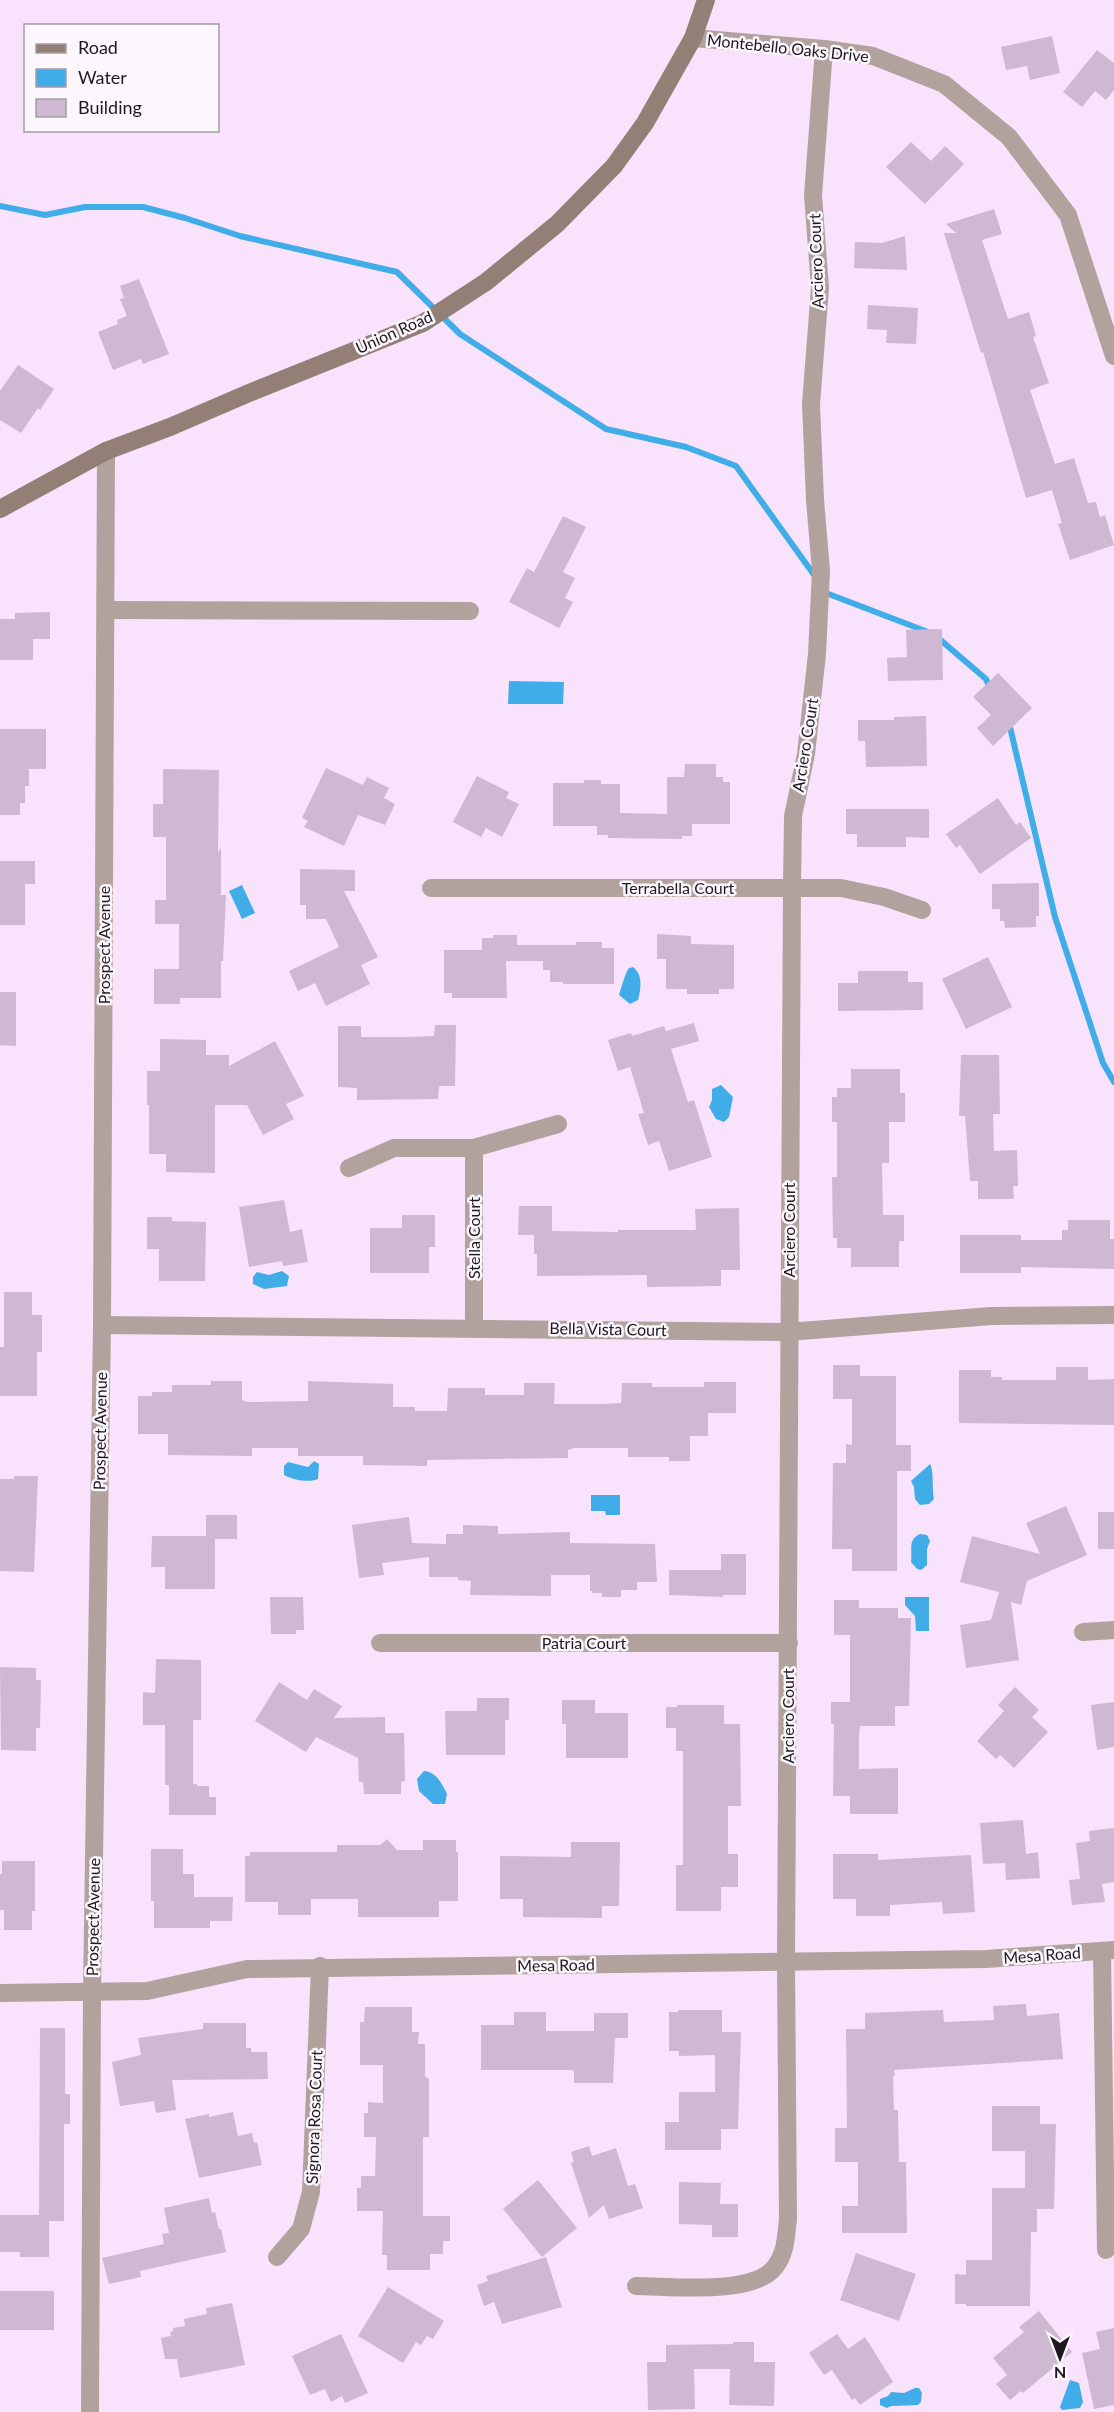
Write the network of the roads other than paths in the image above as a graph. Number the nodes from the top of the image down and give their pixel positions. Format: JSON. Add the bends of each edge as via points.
{"nodes":[{"id":1,"x":706,"y":0,"type":"edge"},
{"id":2,"x":693,"y":38,"type":"junction"},
{"id":3,"x":824,"y":49,"type":"junction"},
{"id":4,"x":1114,"y":356,"type":"edge"},
{"id":5,"x":106,"y":451,"type":"junction"},
{"id":6,"x":0,"y":509,"type":"edge"},
{"id":7,"x":105,"y":610,"type":"junction"},
{"id":8,"x":470,"y":611,"type":"dead end"},
{"id":9,"x":431,"y":888,"type":"dead end"},
{"id":10,"x":792,"y":888,"type":"junction"},
{"id":11,"x":922,"y":910,"type":"dead end"},
{"id":12,"x":558,"y":1124,"type":"dead end"},
{"id":13,"x":474,"y":1148,"type":"junction"},
{"id":14,"x":349,"y":1168,"type":"dead end"},
{"id":15,"x":1114,"y":1315,"type":"edge"},
{"id":16,"x":102,"y":1324,"type":"junction"},
{"id":17,"x":474,"y":1327,"type":"junction"},
{"id":18,"x":788,"y":1332,"type":"junction"},
{"id":19,"x":1114,"y":1630,"type":"edge"},
{"id":20,"x":1083,"y":1632,"type":"dead end"},
{"id":21,"x":380,"y":1643,"type":"dead end"},
{"id":22,"x":789,"y":1643,"type":"junction"},
{"id":23,"x":1108,"y":1951,"type":"edge"},
{"id":24,"x":786,"y":1963,"type":"junction"},
{"id":25,"x":320,"y":1966,"type":"junction"},
{"id":26,"x":92,"y":1992,"type":"junction"},
{"id":27,"x":0,"y":1993,"type":"edge"},
{"id":28,"x":1106,"y":2250,"type":"dead end"},
{"id":29,"x":277,"y":2257,"type":"dead end"},
{"id":30,"x":636,"y":2286,"type":"dead end"},
{"id":31,"x":90,"y":2412,"type":"edge"}],
"edges":[{"from":1,"to":2,"type":"main road","name":"Union Road"},
{"from":2,"to":3,"type":"street","name":"Montebello Oaks Drive"},
{"from":2,"to":5,"type":"main road","name":"Union Road","via":[[645,123],[614,166],[557,224],[486,282],[423,323]]},
{"from":3,"to":4,"type":"street","name":"Montebello Oaks Drive","via":[[873,56],[944,84],[1009,137],[1068,215]]},
{"from":3,"to":10,"type":"street","name":"Arciero Court","via":[[813,195],[820,288],[811,404],[821,571],[807,743],[793,816]]},
{"from":5,"to":6,"type":"main road","name":"Union Road"},
{"from":5,"to":7,"type":"street","name":"Prospect Avenue"},
{"from":7,"to":8,"type":"street"},
{"from":7,"to":16,"type":"street","name":"Prospect Avenue"},
{"from":9,"to":10,"type":"street","name":"Terrabella Court"},
{"from":10,"to":11,"type":"street","name":"Terrabella Court","via":[[841,888]]},
{"from":10,"to":18,"type":"street","name":"Arciero Court"},
{"from":12,"to":13,"type":"street"},
{"from":13,"to":14,"type":"street","via":[[394,1148]]},
{"from":13,"to":17,"type":"street","name":"Stella Court"},
{"from":15,"to":18,"type":"street","name":"Bella Vista Court","via":[[991,1316]]},
{"from":16,"to":17,"type":"street","name":"Bella Vista Court"},
{"from":16,"to":26,"type":"street","name":"Prospect Avenue"},
{"from":17,"to":18,"type":"street","name":"Bella Vista Court"},
{"from":18,"to":22,"type":"street","name":"Arciero Court"},
{"from":19,"to":20,"type":"street"},
{"from":21,"to":22,"type":"street","name":"Patria Court"},
{"from":22,"to":24,"type":"street","name":"Arciero Court"},
{"from":23,"to":24,"type":"street","name":"Mesa Road","via":[[986,1959]]},
{"from":23,"to":28,"type":"street"},
{"from":24,"to":25,"type":"street","name":"Mesa Road"},
{"from":24,"to":30,"type":"street","name":"Arciero Court","via":[[788,2218],[784,2249],[774,2268],[755,2283],[727,2287]]},
{"from":25,"to":26,"type":"street","name":"Mesa Road","via":[[247,1969],[147,1991]]},
{"from":25,"to":29,"type":"street","name":"Signora Rosa Court","via":[[311,2192],[301,2229]]},
{"from":26,"to":27,"type":"street","name":"Mesa Road"},
{"from":26,"to":31,"type":"street","name":"Prospect Avenue"}]}
